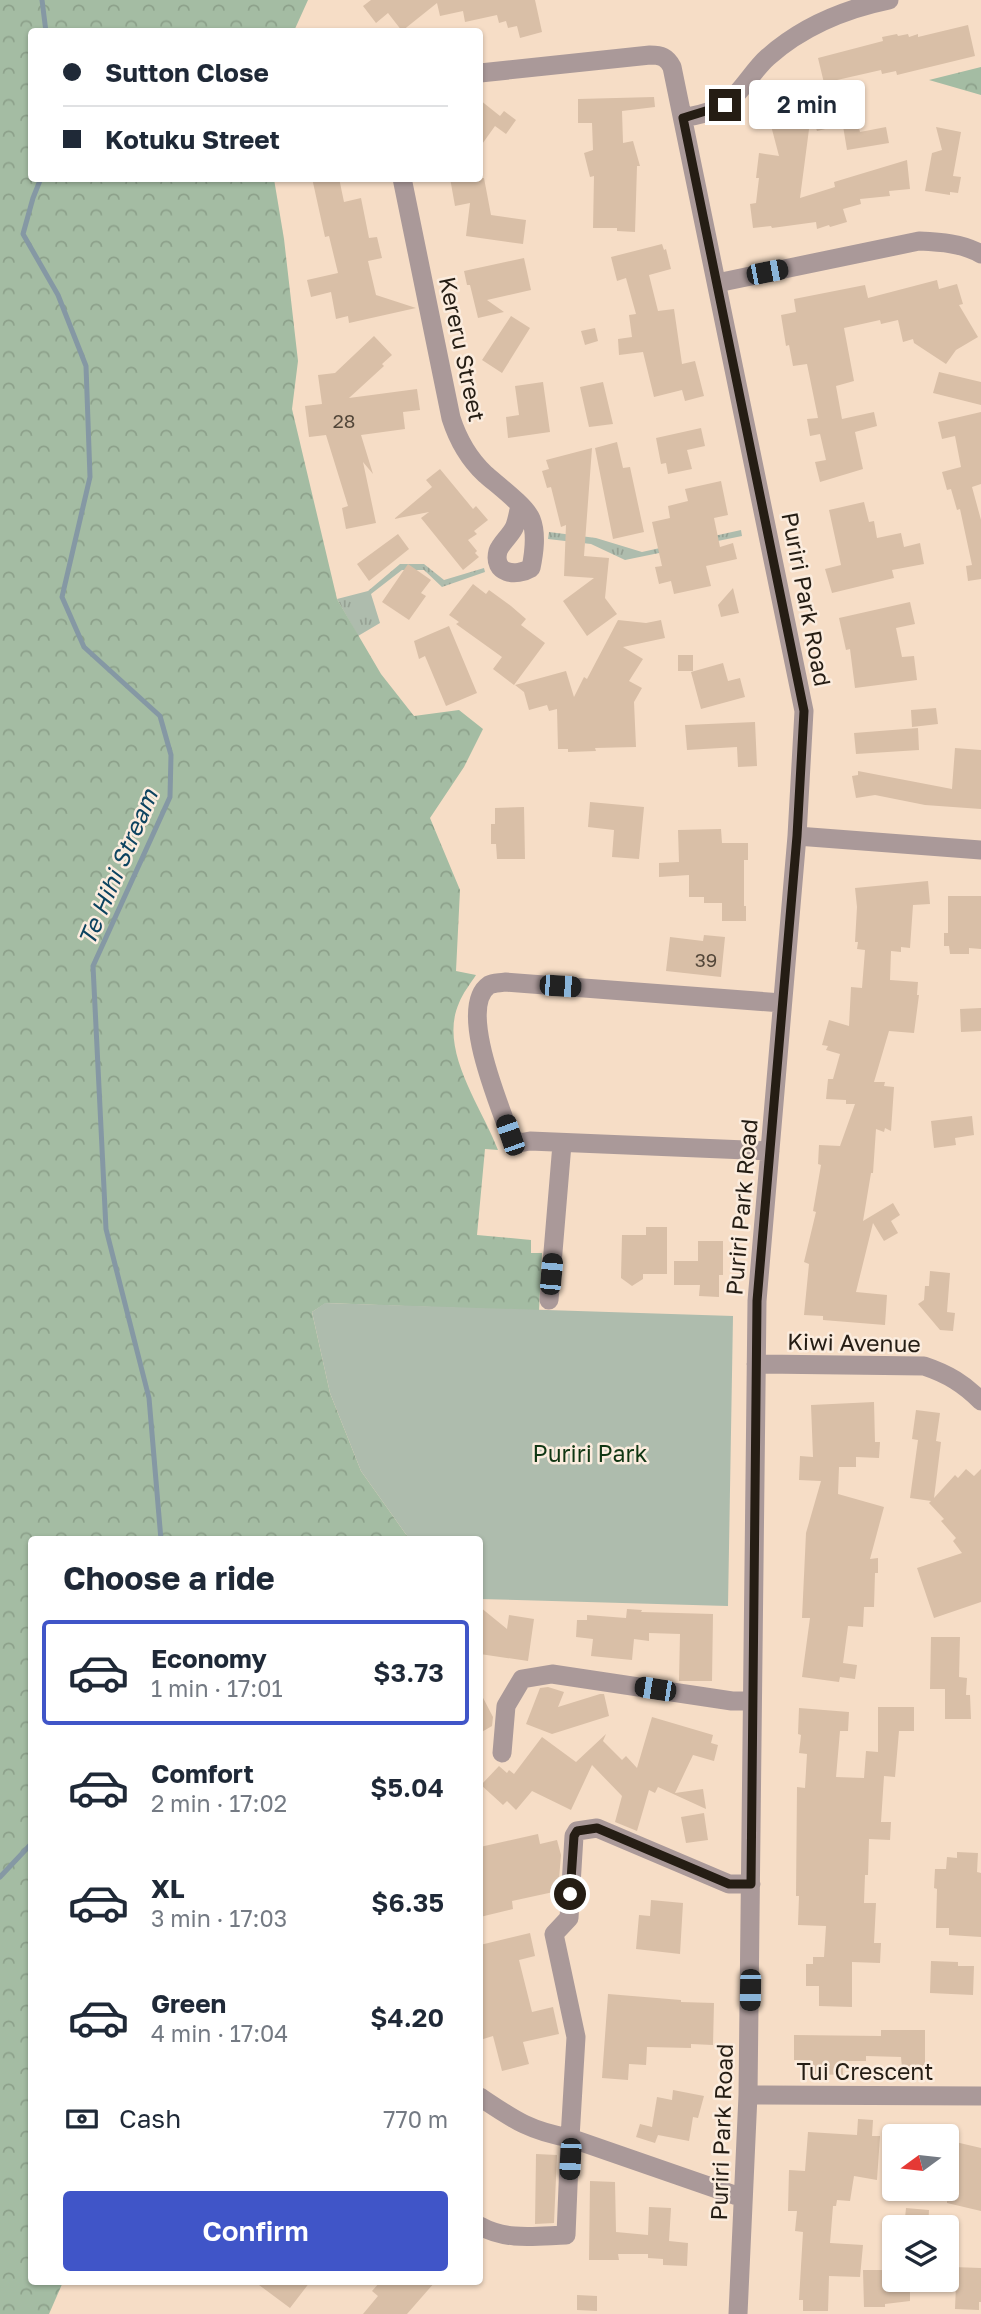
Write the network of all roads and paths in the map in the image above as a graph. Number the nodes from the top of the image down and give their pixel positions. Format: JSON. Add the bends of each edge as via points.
{"nodes":[{"id":1,"x":889,"y":0,"type":"edge"},
{"id":2,"x":483,"y":73,"type":"edge"},
{"id":3,"x":683,"y":118,"type":"junction"},
{"id":4,"x":403,"y":182,"type":"edge"},
{"id":5,"x":981,"y":254,"type":"edge"},
{"id":6,"x":717,"y":283,"type":"junction"},
{"id":7,"x":520,"y":506,"type":"dead end"},
{"id":8,"x":797,"y":836,"type":"junction"},
{"id":9,"x":981,"y":850,"type":"edge"},
{"id":10,"x":782,"y":1003,"type":"junction"},
{"id":11,"x":562,"y":1144,"type":"junction"},
{"id":12,"x":770,"y":1152,"type":"junction"},
{"id":13,"x":549,"y":1300,"type":"dead end"},
{"id":14,"x":756,"y":1364,"type":"junction"},
{"id":15,"x":981,"y":1401,"type":"edge"},
{"id":16,"x":752,"y":1701,"type":"junction"},
{"id":17,"x":502,"y":1753,"type":"dead end"},
{"id":18,"x":751,"y":1884,"type":"junction"},
{"id":19,"x":748,"y":2095,"type":"junction"},
{"id":20,"x":981,"y":2096,"type":"edge"},
{"id":21,"x":483,"y":2099,"type":"edge"},
{"id":22,"x":570,"y":2138,"type":"junction"},
{"id":23,"x":743,"y":2198,"type":"junction"},
{"id":24,"x":483,"y":2228,"type":"edge"},
{"id":25,"x":738,"y":2314,"type":"edge"}],
"edges":[{"from":1,"to":3,"type":"street","via":[[844,12],[807,29],[768,57],[725,105]]},
{"from":2,"to":3,"type":"street","via":[[660,55],[672,66]]},
{"from":3,"to":6,"type":"street","name":"Puriri Park Road"},
{"from":4,"to":7,"type":"street","name":"Kereru Street","via":[[457,436],[469,457]]},
{"from":5,"to":6,"type":"street","via":[[942,242],[919,242]]},
{"from":6,"to":8,"type":"street","name":"Puriri Park Road","via":[[801,690],[804,711]]},
{"from":8,"to":9,"type":"street"},
{"from":8,"to":10,"type":"street","name":"Puriri Park Road"},
{"from":10,"to":11,"type":"street","via":[[490,984],[477,1007],[480,1048],[510,1135],[519,1143]]},
{"from":10,"to":12,"type":"street","name":"Puriri Park Road"},
{"from":11,"to":12,"type":"street"},
{"from":11,"to":13,"type":"street"},
{"from":12,"to":14,"type":"street","name":"Puriri Park Road"},
{"from":14,"to":15,"type":"street","name":"Kiwi Avenue","via":[[925,1366],[946,1373]]},
{"from":14,"to":16,"type":"street","name":"Puriri Park Road"},
{"from":16,"to":17,"type":"street","via":[[552,1674],[522,1679],[506,1706]]},
{"from":16,"to":18,"type":"street","name":"Puriri Park Road"},
{"from":18,"to":19,"type":"street","name":"Puriri Park Road"},
{"from":18,"to":22,"type":"street","via":[[729,1884],[597,1828],[577,1831],[569,1918],[554,1934],[576,2037]]},
{"from":19,"to":20,"type":"street","name":"Tui Crescent"},
{"from":19,"to":23,"type":"street","name":"Puriri Park Road"},
{"from":21,"to":22,"type":"street","via":[[523,2126]]},
{"from":22,"to":23,"type":"street"},
{"from":22,"to":24,"type":"street","via":[[566,2235],[515,2237]]},
{"from":23,"to":25,"type":"street","name":"Puriri Park Road"}]}
